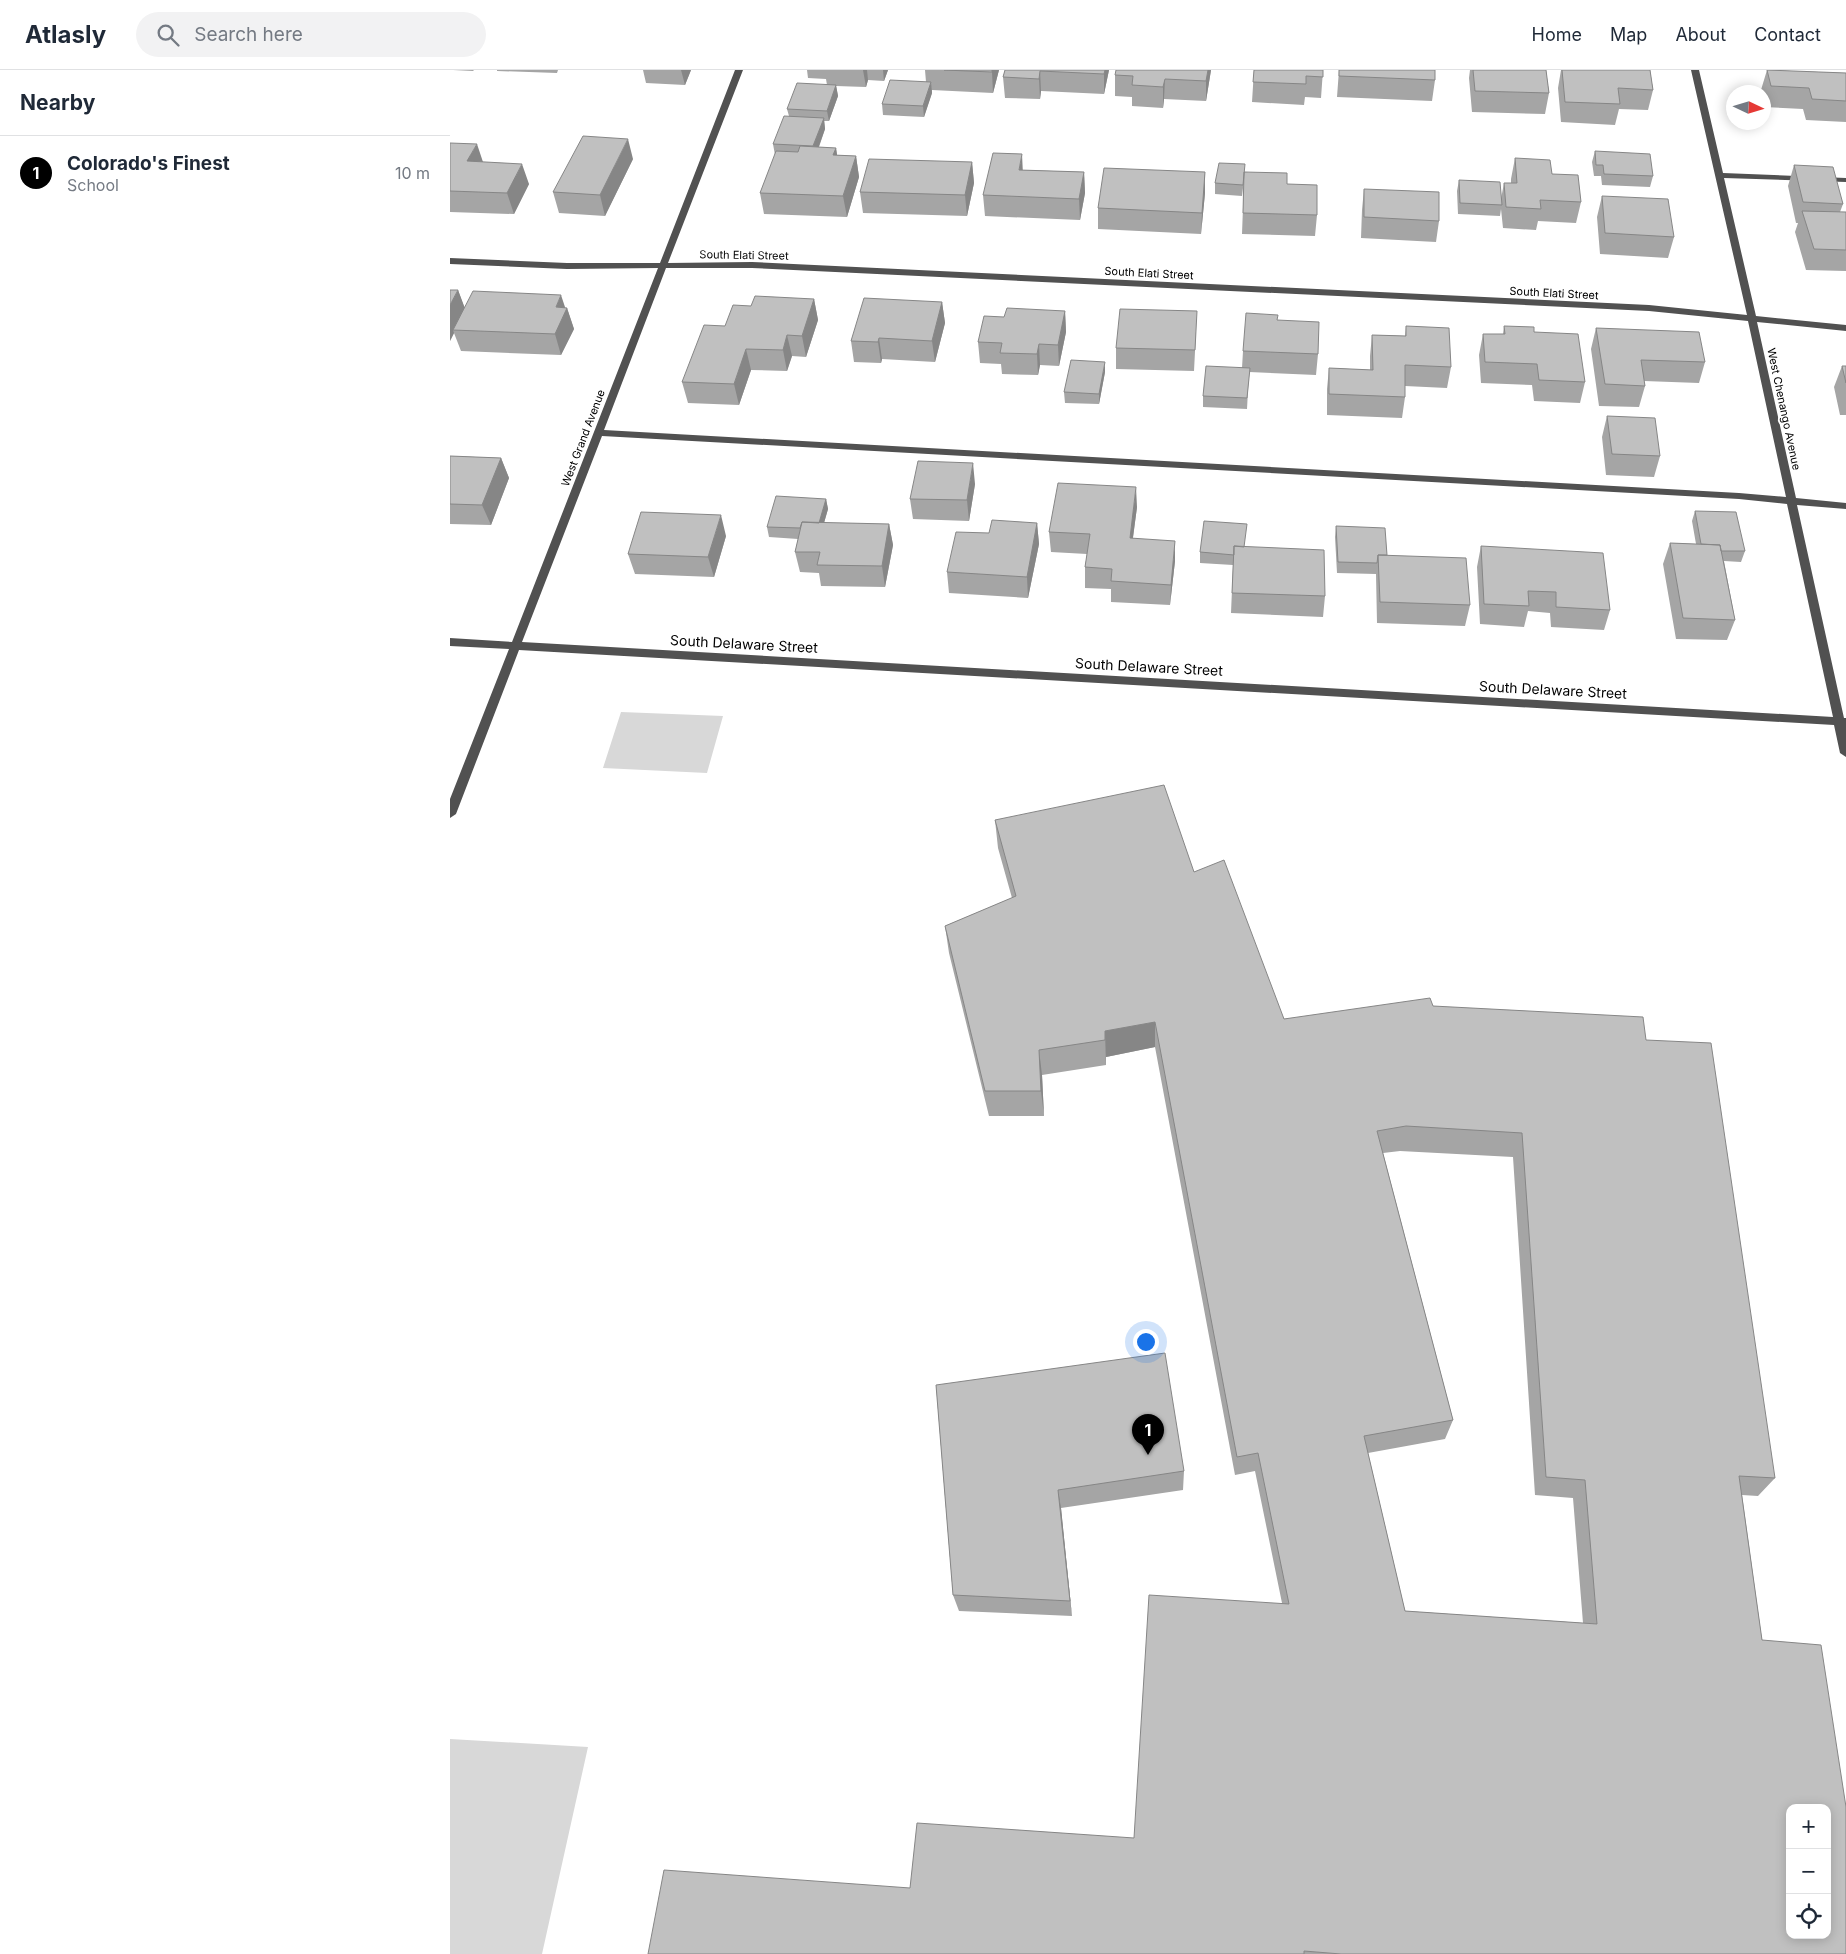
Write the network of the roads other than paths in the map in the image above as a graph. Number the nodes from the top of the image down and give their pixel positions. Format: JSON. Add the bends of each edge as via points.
{"nodes":[{"id":1,"x":739,"y":70,"type":"edge"},
{"id":2,"x":1695,"y":70,"type":"edge"},
{"id":3,"x":1719,"y":175,"type":"junction"},
{"id":4,"x":1846,"y":180,"type":"edge"},
{"id":5,"x":450,"y":261,"type":"edge"},
{"id":6,"x":663,"y":265,"type":"junction"},
{"id":7,"x":1752,"y":319,"type":"junction"},
{"id":8,"x":1846,"y":328,"type":"edge"},
{"id":9,"x":598,"y":433,"type":"junction"},
{"id":10,"x":1791,"y":500,"type":"junction"},
{"id":11,"x":1846,"y":506,"type":"edge"},
{"id":12,"x":450,"y":642,"type":"edge"},
{"id":13,"x":516,"y":646,"type":"junction"},
{"id":14,"x":1842,"y":721,"type":"edge"},
{"id":15,"x":1846,"y":754,"type":"edge"},
{"id":16,"x":450,"y":814,"type":"edge"}],
"edges":[{"from":1,"to":6,"type":"street","name":"West Grand Avenue"},
{"from":2,"to":3,"type":"street","name":"West Chenango Avenue"},
{"from":3,"to":4,"type":"street"},
{"from":3,"to":7,"type":"street","name":"West Chenango Avenue"},
{"from":5,"to":6,"type":"street","name":"South Elati Street","via":[[567,266]]},
{"from":6,"to":7,"type":"street","name":"South Elati Street","via":[[752,265],[1649,308]]},
{"from":6,"to":9,"type":"street","name":"West Grand Avenue"},
{"from":7,"to":8,"type":"street","name":"South Elati Street"},
{"from":7,"to":10,"type":"street","name":"West Chenango Avenue"},
{"from":9,"to":10,"type":"street"},
{"from":9,"to":13,"type":"street","name":"West Grand Avenue"},
{"from":10,"to":11,"type":"street"},
{"from":10,"to":14,"type":"street","name":"West Chenango Avenue"},
{"from":12,"to":13,"type":"street","name":"South Delaware Street"},
{"from":13,"to":14,"type":"street","name":"South Delaware Street"},
{"from":13,"to":16,"type":"street","name":"West Grand Avenue"},
{"from":14,"to":15,"type":"street","name":"West Chenango Avenue"}]}
